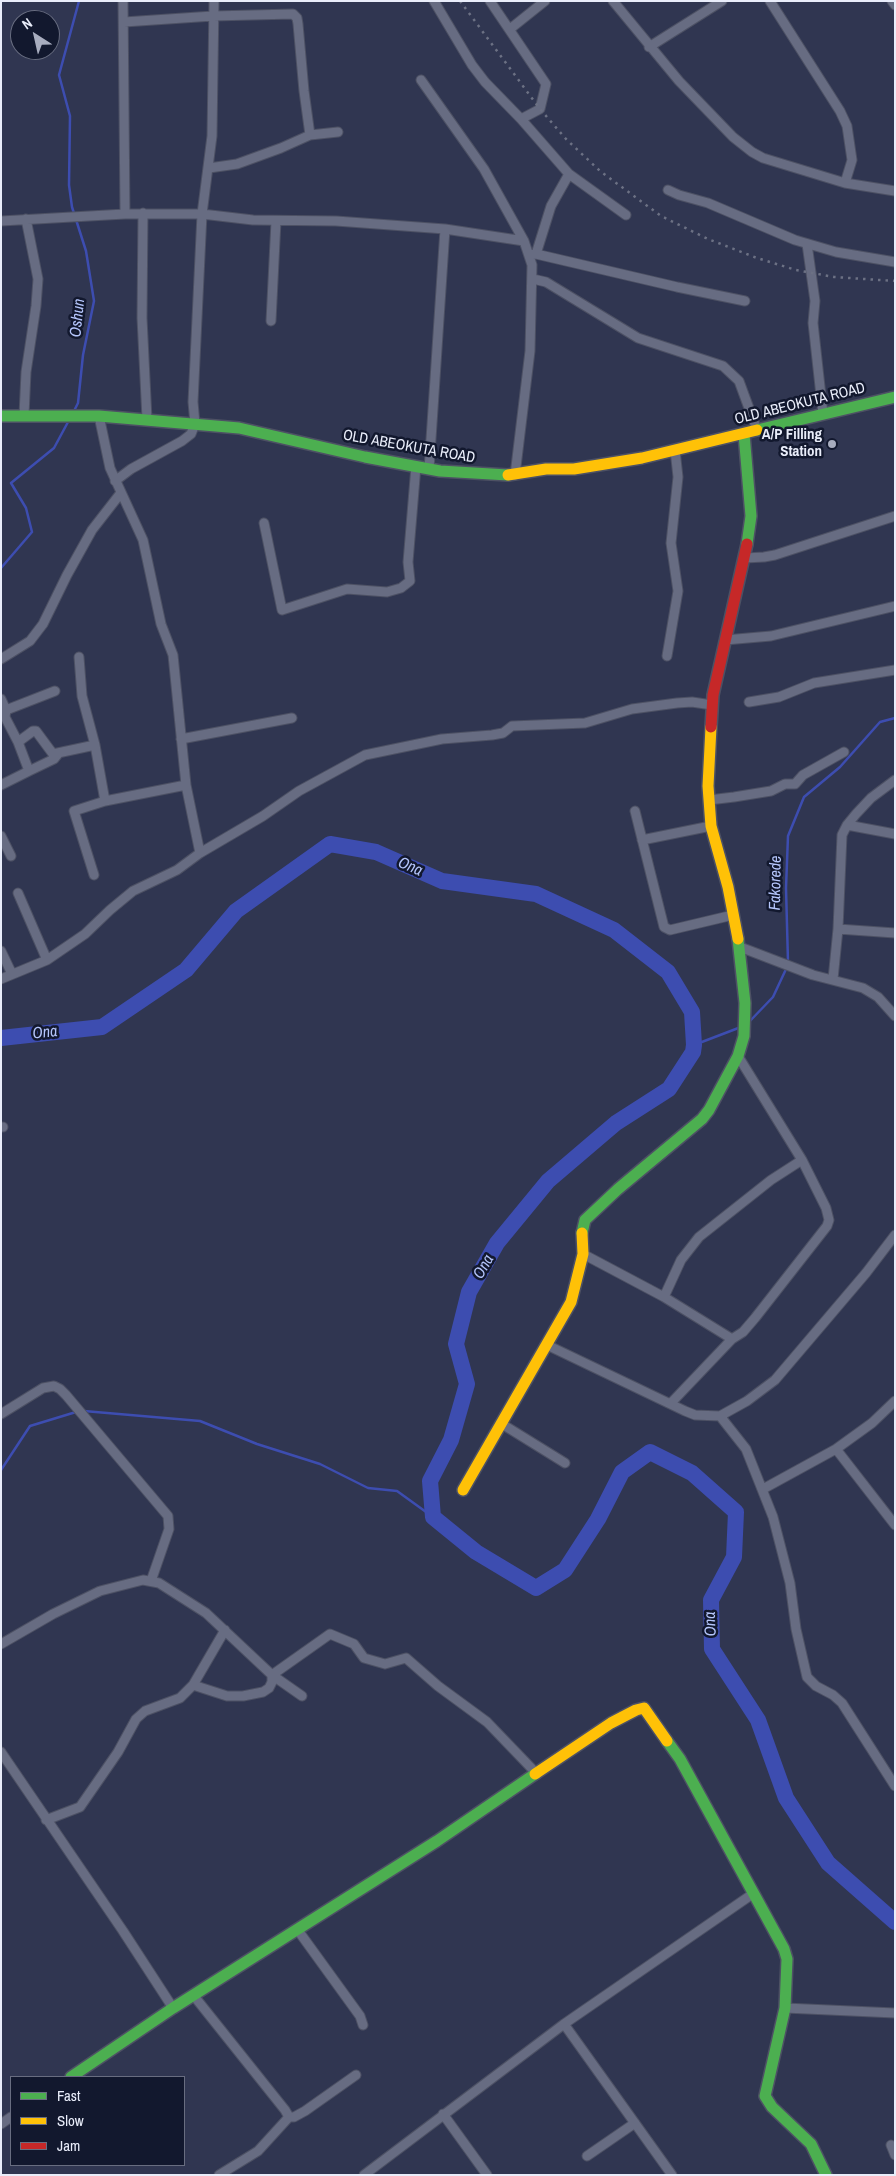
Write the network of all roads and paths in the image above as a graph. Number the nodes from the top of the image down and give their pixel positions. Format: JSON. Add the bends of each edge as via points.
{"nodes":[{"id":1,"x":123,"y":1,"type":"edge"},
{"id":2,"x":214,"y":1,"type":"edge"},
{"id":3,"x":434,"y":1,"type":"edge"},
{"id":4,"x":490,"y":1,"type":"edge"},
{"id":5,"x":545,"y":1,"type":"edge"},
{"id":6,"x":612,"y":1,"type":"edge"},
{"id":7,"x":722,"y":1,"type":"edge"},
{"id":8,"x":770,"y":1,"type":"edge"},
{"id":9,"x":892,"y":1,"type":"edge"},
{"id":10,"x":895,"y":5,"type":"edge"},
{"id":11,"x":213,"y":16,"type":"junction"},
{"id":12,"x":124,"y":22,"type":"junction"},
{"id":13,"x":510,"y":29,"type":"junction"},
{"id":14,"x":649,"y":47,"type":"junction"},
{"id":15,"x":421,"y":80,"type":"dead end"},
{"id":16,"x":521,"y":119,"type":"junction"},
{"id":17,"x":338,"y":132,"type":"dead end"},
{"id":18,"x":310,"y":135,"type":"junction"},
{"id":19,"x":209,"y":168,"type":"junction"},
{"id":20,"x":569,"y":174,"type":"junction"},
{"id":21,"x":845,"y":183,"type":"junction"},
{"id":22,"x":668,"y":190,"type":"dead end"},
{"id":23,"x":895,"y":191,"type":"edge"},
{"id":24,"x":143,"y":213,"type":"junction"},
{"id":25,"x":125,"y":214,"type":"junction"},
{"id":26,"x":202,"y":214,"type":"junction"},
{"id":27,"x":626,"y":215,"type":"dead end"},
{"id":28,"x":26,"y":219,"type":"junction"},
{"id":29,"x":1,"y":221,"type":"edge"},
{"id":30,"x":276,"y":221,"type":"junction"},
{"id":31,"x":445,"y":229,"type":"junction"},
{"id":32,"x":524,"y":241,"type":"junction"},
{"id":33,"x":807,"y":244,"type":"junction"},
{"id":34,"x":533,"y":254,"type":"junction"},
{"id":35,"x":895,"y":262,"type":"edge"},
{"id":36,"x":533,"y":279,"type":"junction"},
{"id":37,"x":745,"y":301,"type":"dead end"},
{"id":38,"x":271,"y":320,"type":"dead end"},
{"id":39,"x":895,"y":397,"type":"edge"},
{"id":40,"x":823,"y":414,"type":"junction"},
{"id":41,"x":24,"y":415,"type":"junction"},
{"id":42,"x":1,"y":416,"type":"edge"},
{"id":43,"x":99,"y":416,"type":"junction"},
{"id":44,"x":147,"y":419,"type":"junction"},
{"id":45,"x":195,"y":424,"type":"junction"},
{"id":46,"x":757,"y":430,"type":"junction"},
{"id":47,"x":744,"y":434,"type":"junction"},
{"id":48,"x":675,"y":450,"type":"junction"},
{"id":49,"x":416,"y":466,"type":"junction"},
{"id":50,"x":429,"y":469,"type":"junction"},
{"id":51,"x":515,"y":475,"type":"junction"},
{"id":52,"x":114,"y":480,"type":"junction"},
{"id":53,"x":120,"y":494,"type":"junction"},
{"id":54,"x":895,"y":516,"type":"edge"},
{"id":55,"x":264,"y":523,"type":"dead end"},
{"id":56,"x":745,"y":558,"type":"junction"},
{"id":57,"x":895,"y":606,"type":"edge"},
{"id":58,"x":725,"y":640,"type":"junction"},
{"id":59,"x":667,"y":656,"type":"dead end"},
{"id":60,"x":79,"y":657,"type":"dead end"},
{"id":61,"x":1,"y":659,"type":"edge"},
{"id":62,"x":895,"y":670,"type":"edge"},
{"id":63,"x":55,"y":691,"type":"dead end"},
{"id":64,"x":1,"y":699,"type":"edge"},
{"id":65,"x":749,"y":702,"type":"dead end"},
{"id":66,"x":712,"y":704,"type":"junction"},
{"id":67,"x":4,"y":711,"type":"edge"},
{"id":68,"x":292,"y":718,"type":"dead end"},
{"id":69,"x":181,"y":739,"type":"junction"},
{"id":70,"x":18,"y":742,"type":"junction"},
{"id":71,"x":96,"y":745,"type":"junction"},
{"id":72,"x":844,"y":752,"type":"dead end"},
{"id":73,"x":58,"y":754,"type":"junction"},
{"id":74,"x":29,"y":772,"type":"junction"},
{"id":75,"x":895,"y":780,"type":"edge"},
{"id":76,"x":1,"y":784,"type":"edge"},
{"id":77,"x":186,"y":785,"type":"junction"},
{"id":78,"x":709,"y":800,"type":"junction"},
{"id":79,"x":105,"y":801,"type":"junction"},
{"id":80,"x":636,"y":810,"type":"dead end"},
{"id":81,"x":847,"y":825,"type":"junction"},
{"id":82,"x":712,"y":826,"type":"junction"},
{"id":83,"x":895,"y":834,"type":"edge"},
{"id":84,"x":1,"y":836,"type":"edge"},
{"id":85,"x":642,"y":840,"type":"junction"},
{"id":86,"x":200,"y":853,"type":"junction"},
{"id":87,"x":11,"y":856,"type":"dead end"},
{"id":88,"x":94,"y":874,"type":"dead end"},
{"id":89,"x":18,"y":893,"type":"dead end"},
{"id":90,"x":733,"y":915,"type":"junction"},
{"id":91,"x":838,"y":929,"type":"junction"},
{"id":92,"x":895,"y":933,"type":"edge"},
{"id":93,"x":740,"y":948,"type":"junction"},
{"id":94,"x":1,"y":951,"type":"edge"},
{"id":95,"x":47,"y":960,"type":"junction"},
{"id":96,"x":12,"y":974,"type":"junction"},
{"id":97,"x":1,"y":979,"type":"edge"},
{"id":98,"x":833,"y":979,"type":"junction"},
{"id":99,"x":895,"y":1016,"type":"edge"},
{"id":100,"x":738,"y":1056,"type":"junction"},
{"id":101,"x":802,"y":1160,"type":"junction"},
{"id":102,"x":895,"y":1235,"type":"edge"},
{"id":103,"x":583,"y":1254,"type":"junction"},
{"id":104,"x":664,"y":1296,"type":"junction"},
{"id":105,"x":732,"y":1339,"type":"junction"},
{"id":106,"x":547,"y":1345,"type":"junction"},
{"id":107,"x":895,"y":1401,"type":"edge"},
{"id":108,"x":671,"y":1403,"type":"junction"},
{"id":109,"x":1,"y":1414,"type":"edge"},
{"id":110,"x":720,"y":1416,"type":"junction"},
{"id":111,"x":502,"y":1424,"type":"junction"},
{"id":112,"x":836,"y":1449,"type":"junction"},
{"id":113,"x":565,"y":1463,"type":"dead end"},
{"id":114,"x":763,"y":1489,"type":"junction"},
{"id":115,"x":463,"y":1490,"type":"dead end"},
{"id":116,"x":895,"y":1525,"type":"edge"},
{"id":117,"x":151,"y":1581,"type":"junction"},
{"id":118,"x":225,"y":1630,"type":"junction"},
{"id":119,"x":1,"y":1644,"type":"edge"},
{"id":120,"x":272,"y":1675,"type":"junction"},
{"id":121,"x":193,"y":1685,"type":"junction"},
{"id":122,"x":302,"y":1696,"type":"dead end"},
{"id":123,"x":1,"y":1752,"type":"edge"},
{"id":124,"x":537,"y":1774,"type":"junction"},
{"id":125,"x":895,"y":1786,"type":"edge"},
{"id":126,"x":46,"y":1820,"type":"junction"},
{"id":127,"x":754,"y":1893,"type":"junction"},
{"id":128,"x":297,"y":1929,"type":"junction"},
{"id":129,"x":194,"y":1996,"type":"junction"},
{"id":130,"x":173,"y":2008,"type":"junction"},
{"id":131,"x":785,"y":2008,"type":"junction"},
{"id":132,"x":895,"y":2014,"type":"edge"},
{"id":133,"x":564,"y":2024,"type":"junction"},
{"id":134,"x":363,"y":2025,"type":"dead end"},
{"id":135,"x":356,"y":2075,"type":"dead end"},
{"id":136,"x":72,"y":2076,"type":"edge"},
{"id":137,"x":443,"y":2114,"type":"junction"},
{"id":138,"x":289,"y":2117,"type":"junction"},
{"id":139,"x":635,"y":2123,"type":"junction"},
{"id":140,"x":891,"y":2145,"type":"dead end"},
{"id":141,"x":895,"y":2155,"type":"edge"},
{"id":142,"x":587,"y":2156,"type":"dead end"},
{"id":143,"x":219,"y":2175,"type":"edge"},
{"id":144,"x":364,"y":2175,"type":"edge"},
{"id":145,"x":487,"y":2175,"type":"edge"},
{"id":146,"x":672,"y":2175,"type":"edge"},
{"id":147,"x":826,"y":2175,"type":"edge"}],
"edges":[{"from":1,"to":12,"type":"street"},
{"from":2,"to":11,"type":"street"},
{"from":3,"to":16,"type":"street","via":[[472,65]]},
{"from":4,"to":13,"type":"street"},
{"from":5,"to":13,"type":"street"},
{"from":6,"to":14,"type":"street"},
{"from":7,"to":14,"type":"street"},
{"from":8,"to":21,"type":"street","via":[[847,126],[852,160]]},
{"from":9,"to":10,"type":"street"},
{"from":11,"to":12,"type":"street"},
{"from":11,"to":18,"type":"street","via":[[296,16]]},
{"from":11,"to":19,"type":"street"},
{"from":12,"to":25,"type":"street"},
{"from":13,"to":16,"type":"street","via":[[546,84],[540,109]]},
{"from":14,"to":21,"type":"street","via":[[710,115],[745,147],[764,158]]},
{"from":15,"to":32,"type":"street","via":[[484,169]]},
{"from":16,"to":20,"type":"street"},
{"from":17,"to":18,"type":"street"},
{"from":18,"to":19,"type":"street","via":[[236,164]]},
{"from":19,"to":26,"type":"street"},
{"from":20,"to":27,"type":"street"},
{"from":20,"to":34,"type":"street","via":[[551,206]]},
{"from":21,"to":23,"type":"street"},
{"from":22,"to":33,"type":"street"},
{"from":24,"to":25,"type":"street"},
{"from":24,"to":26,"type":"street"},
{"from":24,"to":44,"type":"street","via":[[142,318]]},
{"from":25,"to":28,"type":"street"},
{"from":26,"to":30,"type":"street"},
{"from":26,"to":45,"type":"street","via":[[193,402]]},
{"from":28,"to":29,"type":"street"},
{"from":28,"to":41,"type":"street","via":[[38,279]]},
{"from":30,"to":31,"type":"street","via":[[336,221]]},
{"from":30,"to":38,"type":"street"},
{"from":31,"to":32,"type":"street"},
{"from":31,"to":50,"type":"street"},
{"from":32,"to":34,"type":"street"},
{"from":33,"to":35,"type":"street"},
{"from":33,"to":40,"type":"street","via":[[815,301],[813,322]]},
{"from":34,"to":36,"type":"street"},
{"from":34,"to":37,"type":"street"},
{"from":36,"to":46,"type":"street","via":[[546,282],[638,338],[723,366],[739,381]]},
{"from":36,"to":51,"type":"street","via":[[530,351]]},
{"from":39,"to":40,"type":"main road","name":"OLD ABEOKUTA ROAD"},
{"from":40,"to":46,"type":"main road","name":"OLD ABEOKUTA ROAD"},
{"from":41,"to":42,"type":"main road","name":"OLD ABEOKUTA ROAD"},
{"from":41,"to":43,"type":"main road","name":"OLD ABEOKUTA ROAD"},
{"from":43,"to":44,"type":"main road","name":"OLD ABEOKUTA ROAD"},
{"from":43,"to":52,"type":"street"},
{"from":44,"to":45,"type":"main road","name":"OLD ABEOKUTA ROAD"},
{"from":45,"to":49,"type":"main road","name":"OLD ABEOKUTA ROAD","via":[[239,428]]},
{"from":45,"to":52,"type":"street","via":[[191,434],[182,441]]},
{"from":46,"to":47,"type":"main road","name":"OLD ABEOKUTA ROAD"},
{"from":47,"to":48,"type":"main road","name":"OLD ABEOKUTA ROAD"},
{"from":47,"to":56,"type":"main road","via":[[751,505]]},
{"from":48,"to":51,"type":"main road","name":"OLD ABEOKUTA ROAD","via":[[584,468],[546,469]]},
{"from":48,"to":59,"type":"street","via":[[677,486],[671,543],[678,591]]},
{"from":49,"to":50,"type":"main road","name":"OLD ABEOKUTA ROAD"},
{"from":49,"to":55,"type":"street","via":[[408,562],[410,581],[400,588],[387,592],[346,589],[282,610]]},
{"from":50,"to":51,"type":"main road","name":"OLD ABEOKUTA ROAD"},
{"from":52,"to":53,"type":"street"},
{"from":53,"to":61,"type":"street","via":[[92,530],[43,624],[30,640]]},
{"from":53,"to":69,"type":"street","via":[[143,540],[161,624],[173,655]]},
{"from":54,"to":56,"type":"street","via":[[775,555]]},
{"from":56,"to":58,"type":"main road"},
{"from":57,"to":58,"type":"street","via":[[771,636]]},
{"from":58,"to":66,"type":"main road"},
{"from":60,"to":71,"type":"street","via":[[82,696]]},
{"from":62,"to":65,"type":"street","via":[[814,683],[779,697]]},
{"from":63,"to":67,"type":"street"},
{"from":64,"to":67,"type":"street"},
{"from":66,"to":78,"type":"main road"},
{"from":66,"to":86,"type":"street","via":[[692,702],[632,709],[585,723],[512,726],[503,733],[442,739],[365,755],[322,777]]},
{"from":67,"to":70,"type":"street"},
{"from":68,"to":69,"type":"street"},
{"from":69,"to":77,"type":"street"},
{"from":70,"to":73,"type":"street","via":[[36,731],[48,749]]},
{"from":70,"to":74,"type":"street"},
{"from":71,"to":73,"type":"street"},
{"from":71,"to":79,"type":"street"},
{"from":72,"to":78,"type":"street","via":[[803,775],[795,784]]},
{"from":73,"to":74,"type":"street"},
{"from":74,"to":76,"type":"street"},
{"from":75,"to":81,"type":"street","via":[[871,798]]},
{"from":77,"to":79,"type":"street"},
{"from":77,"to":86,"type":"street"},
{"from":78,"to":82,"type":"main road"},
{"from":79,"to":88,"type":"street","via":[[74,811]]},
{"from":80,"to":85,"type":"street"},
{"from":81,"to":83,"type":"street"},
{"from":81,"to":91,"type":"street","via":[[842,835]]},
{"from":82,"to":85,"type":"street"},
{"from":82,"to":90,"type":"main road"},
{"from":84,"to":87,"type":"street"},
{"from":85,"to":90,"type":"street","via":[[666,930]]},
{"from":86,"to":95,"type":"street","via":[[177,870],[133,891],[85,934]]},
{"from":89,"to":95,"type":"street"},
{"from":90,"to":93,"type":"main road"},
{"from":91,"to":92,"type":"street"},
{"from":91,"to":98,"type":"street"},
{"from":93,"to":98,"type":"street","via":[[813,975]]},
{"from":93,"to":100,"type":"main road","via":[[746,1025]]},
{"from":94,"to":96,"type":"street"},
{"from":95,"to":96,"type":"street"},
{"from":96,"to":97,"type":"street"},
{"from":98,"to":99,"type":"street","via":[[871,992]]},
{"from":100,"to":101,"type":"street"},
{"from":100,"to":103,"type":"main road","via":[[702,1119],[585,1220]]},
{"from":101,"to":104,"type":"street","via":[[771,1180],[699,1237],[681,1260]]},
{"from":101,"to":105,"type":"street","via":[[826,1208],[827,1226],[755,1318]]},
{"from":102,"to":110,"type":"street","via":[[775,1380]]},
{"from":103,"to":104,"type":"street"},
{"from":103,"to":106,"type":"main road","via":[[571,1302]]},
{"from":104,"to":105,"type":"street"},
{"from":105,"to":108,"type":"street"},
{"from":106,"to":108,"type":"street"},
{"from":106,"to":111,"type":"main road"},
{"from":107,"to":112,"type":"street","via":[[872,1423]]},
{"from":108,"to":110,"type":"street","via":[[695,1415]]},
{"from":109,"to":117,"type":"street","via":[[46,1387],[57,1388],[66,1394],[168,1516],[168,1529]]},
{"from":110,"to":114,"type":"street","via":[[741,1441]]},
{"from":111,"to":113,"type":"street"},
{"from":111,"to":115,"type":"main road"},
{"from":112,"to":114,"type":"street"},
{"from":112,"to":116,"type":"street"},
{"from":114,"to":125,"type":"street","via":[[786,1566],[807,1677],[842,1703]]},
{"from":117,"to":118,"type":"street","via":[[178,1593]]},
{"from":117,"to":119,"type":"street","via":[[143,1580],[100,1591]]},
{"from":118,"to":120,"type":"street"},
{"from":118,"to":121,"type":"street"},
{"from":120,"to":121,"type":"street","via":[[269,1688],[252,1695],[227,1696]]},
{"from":120,"to":122,"type":"street"},
{"from":120,"to":124,"type":"street","via":[[330,1634],[354,1644],[364,1658],[385,1664],[406,1658],[487,1722]]},
{"from":121,"to":126,"type":"street","via":[[180,1698],[142,1713],[80,1807]]},
{"from":123,"to":126,"type":"street"},
{"from":124,"to":127,"type":"main road","via":[[611,1722],[644,1708],[680,1759]]},
{"from":124,"to":128,"type":"main road"},
{"from":126,"to":130,"type":"street"},
{"from":127,"to":131,"type":"main road","via":[[787,1959]]},
{"from":127,"to":133,"type":"street"},
{"from":128,"to":129,"type":"main road"},
{"from":128,"to":134,"type":"street","via":[[360,2016]]},
{"from":129,"to":130,"type":"main road"},
{"from":129,"to":138,"type":"street"},
{"from":130,"to":136,"type":"main road"},
{"from":131,"to":132,"type":"street"},
{"from":131,"to":147,"type":"main road","via":[[765,2096],[772,2107],[811,2144]]},
{"from":133,"to":137,"type":"street"},
{"from":133,"to":139,"type":"street"},
{"from":135,"to":138,"type":"street","via":[[305,2111]]},
{"from":137,"to":144,"type":"street"},
{"from":137,"to":145,"type":"street"},
{"from":138,"to":143,"type":"street","via":[[258,2152]]},
{"from":139,"to":142,"type":"street"},
{"from":139,"to":146,"type":"street"},
{"from":140,"to":141,"type":"street"}]}
